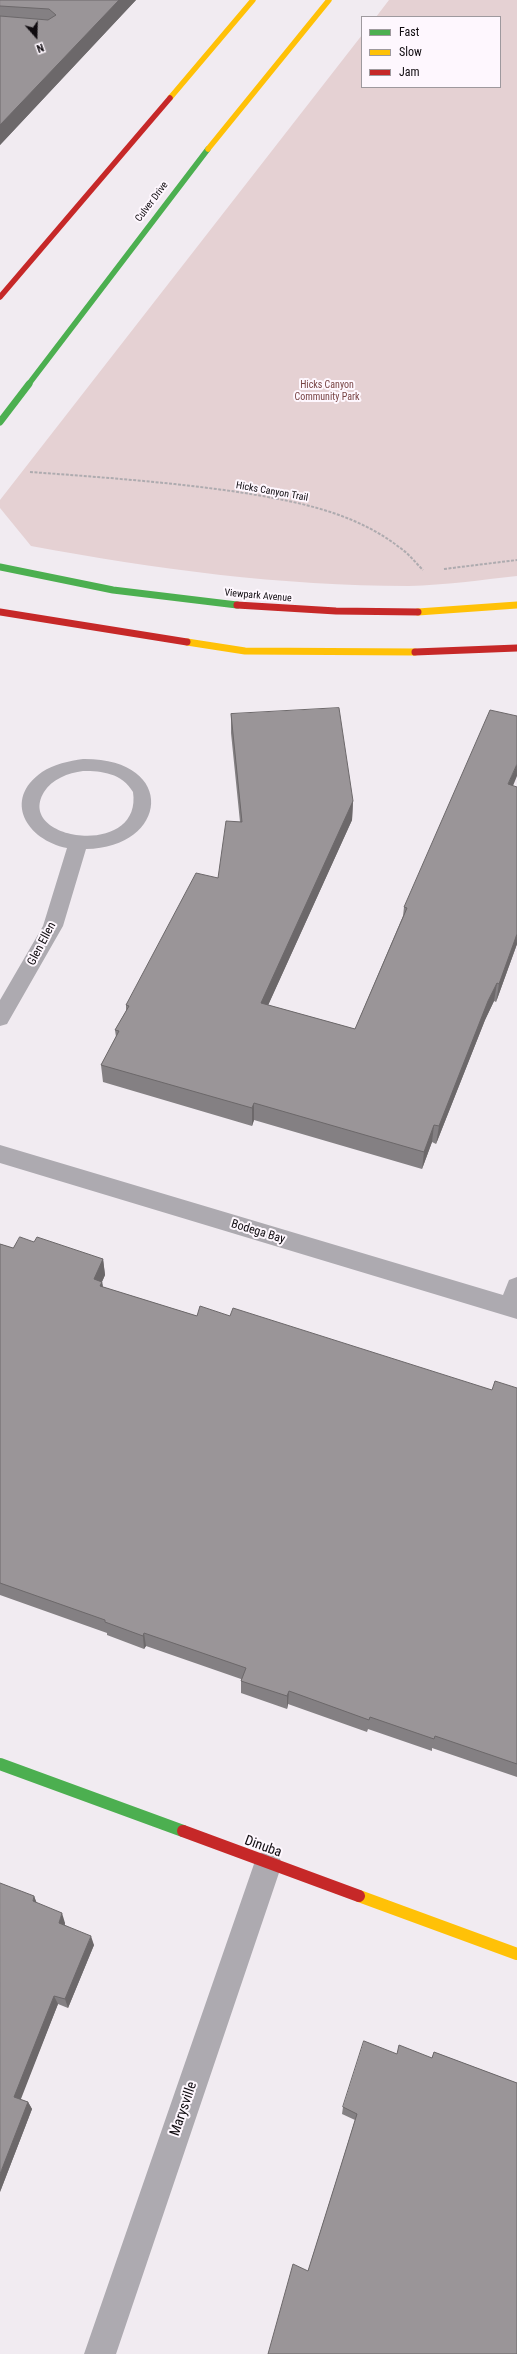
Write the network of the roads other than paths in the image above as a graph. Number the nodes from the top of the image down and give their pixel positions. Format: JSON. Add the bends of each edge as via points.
{"nodes":[{"id":1,"x":253,"y":0,"type":"edge"},
{"id":2,"x":329,"y":0,"type":"edge"},
{"id":3,"x":0,"y":297,"type":"edge"},
{"id":4,"x":0,"y":422,"type":"edge"},
{"id":5,"x":0,"y":567,"type":"edge"},
{"id":6,"x":517,"y":605,"type":"edge"},
{"id":7,"x":0,"y":612,"type":"edge"},
{"id":8,"x":517,"y":648,"type":"edge"},
{"id":9,"x":78,"y":842,"type":"junction"},
{"id":10,"x":0,"y":1018,"type":"edge"},
{"id":11,"x":0,"y":1154,"type":"edge"},
{"id":12,"x":515,"y":1301,"type":"edge"},
{"id":13,"x":0,"y":1764,"type":"edge"},
{"id":14,"x":268,"y":1864,"type":"junction"},
{"id":15,"x":517,"y":1954,"type":"edge"},
{"id":16,"x":100,"y":2354,"type":"edge"}],
"edges":[{"from":1,"to":3,"type":"main road"},
{"from":2,"to":4,"type":"main road","name":"Culver Drive","via":[[180,185]]},
{"from":5,"to":6,"type":"main road","name":"Viewpark Avenue","via":[[50,580],[175,599],[311,612],[394,613]]},
{"from":7,"to":8,"type":"main road","via":[[245,651],[377,653]]},
{"from":9,"to":9,"type":"street","via":[[102,841],[124,832],[138,819],[144,802],[140,786],[127,774],[107,766],[83,765],[60,770],[42,780],[31,795],[30,812],[38,827],[55,838]]},
{"from":9,"to":10,"type":"street","name":"Glen Ellen","via":[[53,926]]},
{"from":11,"to":12,"type":"street","name":"Bodega Bay"},
{"from":13,"to":14,"type":"main road","name":"Dinuba"},
{"from":14,"to":15,"type":"main road","name":"Dinuba"},
{"from":14,"to":16,"type":"street","name":"Marysville"}]}
